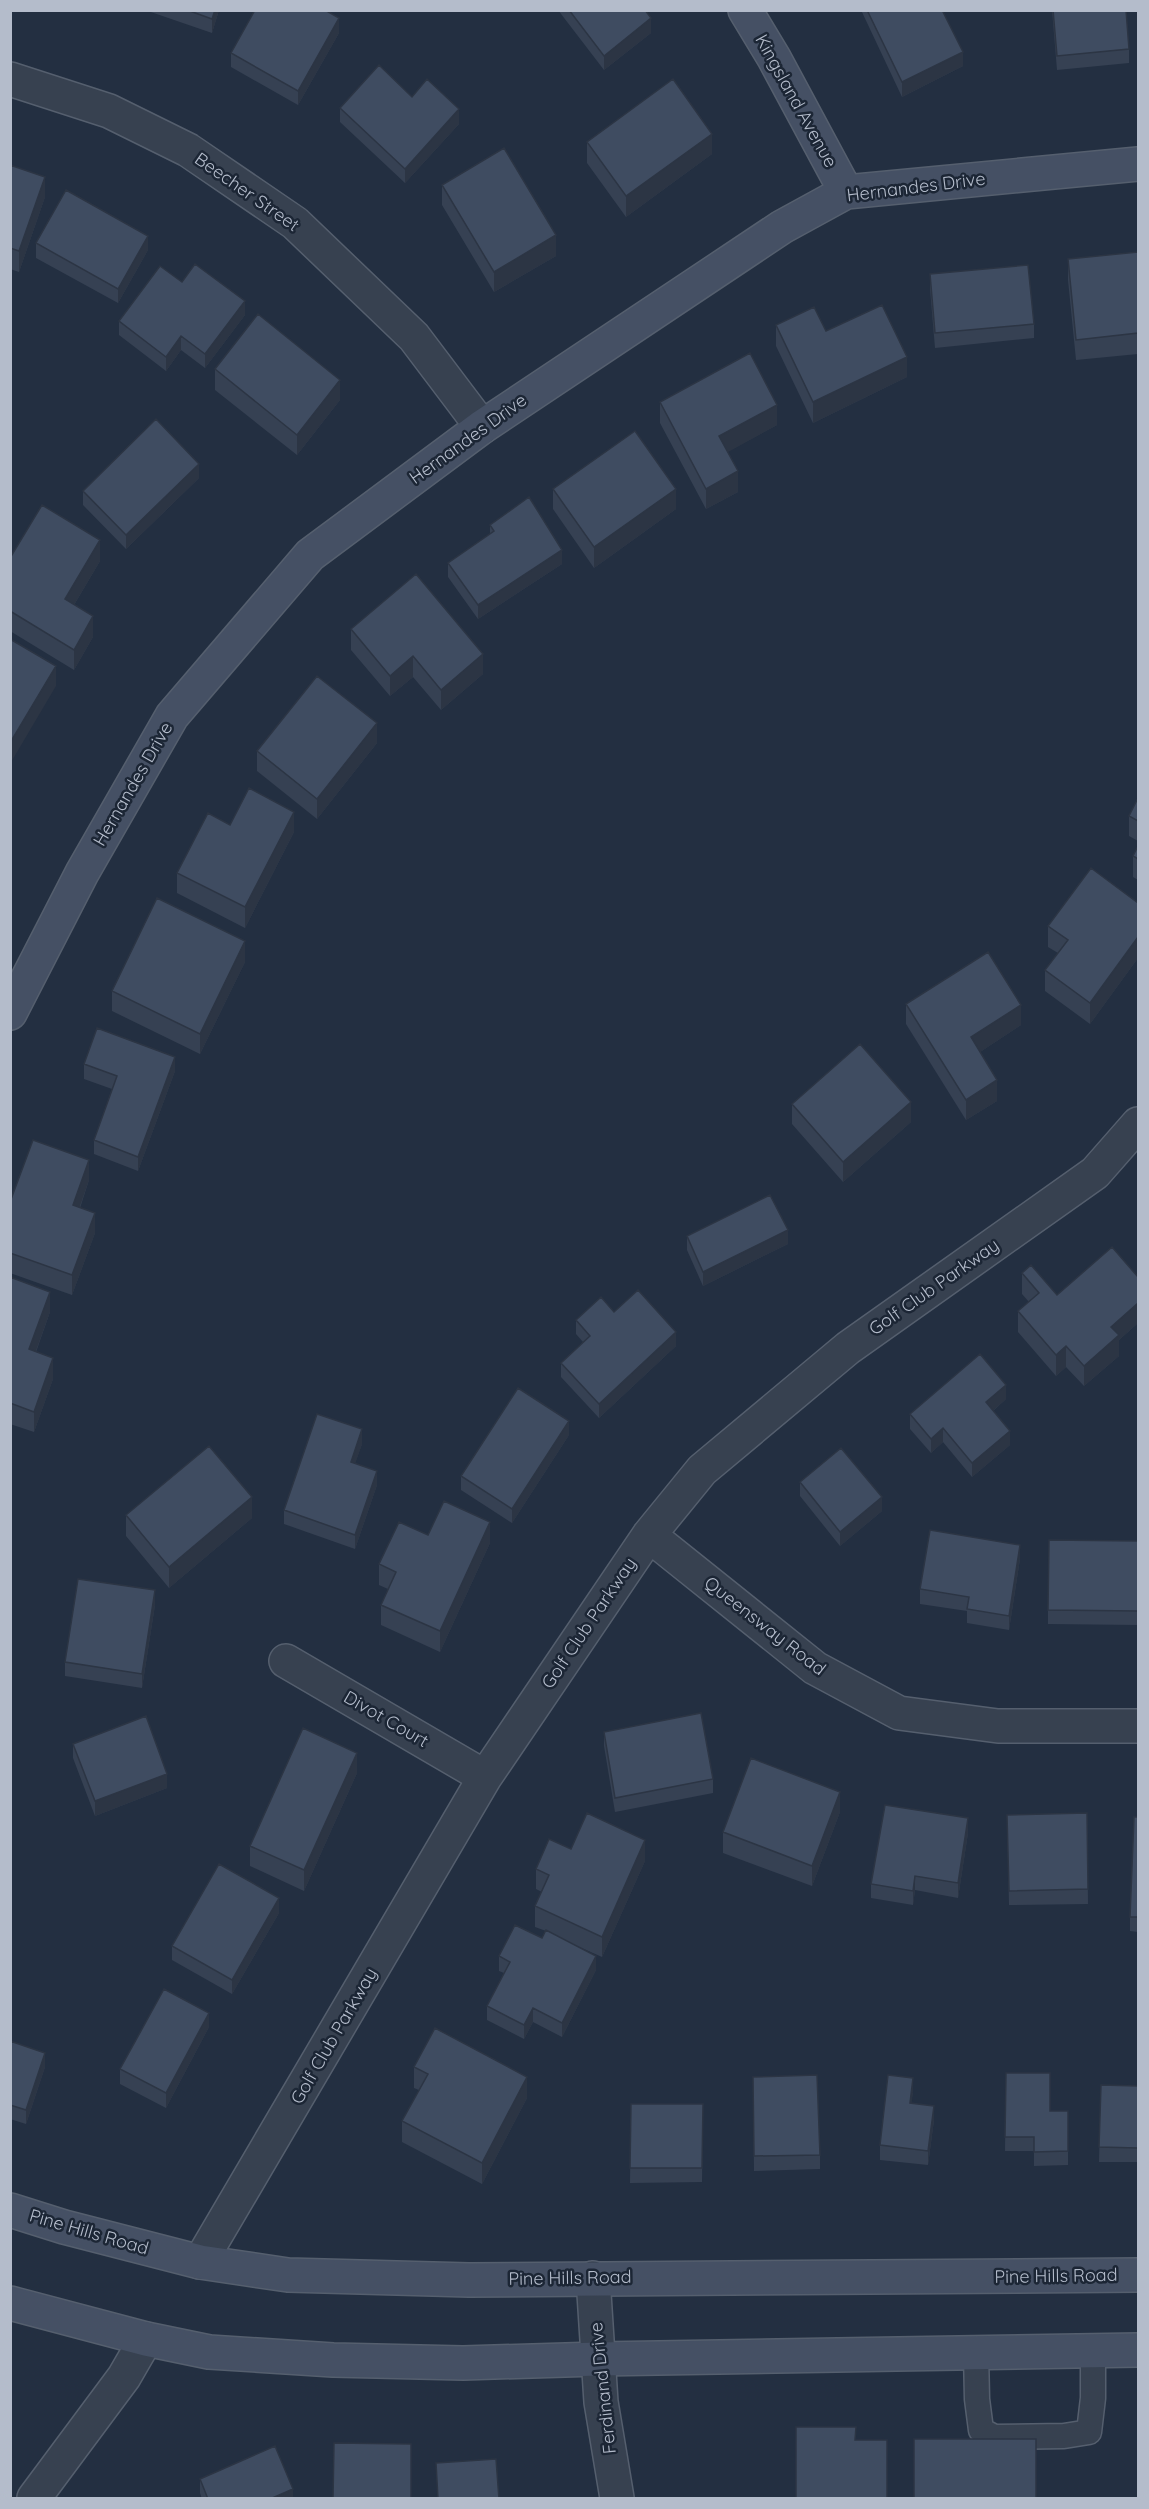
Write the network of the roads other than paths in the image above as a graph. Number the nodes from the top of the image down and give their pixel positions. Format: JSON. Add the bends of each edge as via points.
{"nodes":[{"id":1,"x":745,"y":10,"type":"edge"},
{"id":2,"x":10,"y":79,"type":"edge"},
{"id":3,"x":1138,"y":164,"type":"edge"},
{"id":4,"x":846,"y":192,"type":"junction"},
{"id":5,"x":482,"y":427,"type":"junction"},
{"id":6,"x":10,"y":1013,"type":"edge"},
{"id":7,"x":1138,"y":1124,"type":"edge"},
{"id":8,"x":649,"y":1535,"type":"junction"},
{"id":9,"x":286,"y":1661,"type":"dead end"},
{"id":10,"x":1138,"y":1726,"type":"edge"},
{"id":11,"x":485,"y":1778,"type":"junction"},
{"id":12,"x":10,"y":2210,"type":"edge"},
{"id":13,"x":200,"y":2262,"type":"junction"},
{"id":14,"x":1138,"y":2275,"type":"edge"},
{"id":15,"x":593,"y":2277,"type":"junction"},
{"id":16,"x":10,"y":2303,"type":"edge"},
{"id":17,"x":146,"y":2339,"type":"junction"},
{"id":18,"x":1093,"y":2350,"type":"junction"},
{"id":19,"x":1138,"y":2350,"type":"edge"},
{"id":20,"x":976,"y":2353,"type":"junction"},
{"id":21,"x":598,"y":2359,"type":"junction"},
{"id":22,"x":34,"y":2499,"type":"edge"},
{"id":23,"x":617,"y":2499,"type":"edge"}],
"edges":[{"from":1,"to":4,"type":"main road","name":"Kingsland Avenue"},
{"from":2,"to":5,"type":"street","name":"Beecher Street","via":[[109,111],[188,150],[295,223],[414,337]]},
{"from":3,"to":4,"type":"main road","name":"Hernandes Drive"},
{"from":4,"to":5,"type":"main road","name":"Hernandes Drive","via":[[782,226]]},
{"from":5,"to":6,"type":"main road","name":"Hernandes Drive","via":[[310,555],[172,716],[82,873]]},
{"from":7,"to":8,"type":"street","name":"Golf Club Parkway","via":[[1095,1173],[848,1348],[702,1470]]},
{"from":8,"to":10,"type":"street","name":"Queensway Road","via":[[815,1668],[899,1713],[998,1726]]},
{"from":8,"to":11,"type":"street","name":"Golf Club Parkway"},
{"from":9,"to":11,"type":"street","name":"Divot Court"},
{"from":11,"to":13,"type":"street","name":"Golf Club Parkway"},
{"from":12,"to":13,"type":"main road","name":"Pine Hills Road"},
{"from":13,"to":15,"type":"main road","name":"Pine Hills Road","via":[[288,2275],[469,2280]]},
{"from":14,"to":15,"type":"main road","name":"Pine Hills Road"},
{"from":15,"to":21,"type":"street","name":"Ferdinand Drive"},
{"from":16,"to":17,"type":"main road"},
{"from":17,"to":21,"type":"main road","via":[[210,2352],[333,2360],[463,2363]]},
{"from":17,"to":22,"type":"street","via":[[124,2377]]},
{"from":18,"to":19,"type":"main road"},
{"from":18,"to":20,"type":"main road"},
{"from":18,"to":20,"type":"lane","via":[[1089,2432],[1064,2436],[994,2437],[981,2430]]},
{"from":20,"to":21,"type":"main road"},
{"from":21,"to":23,"type":"street","name":"Ferdinand Drive"}]}
